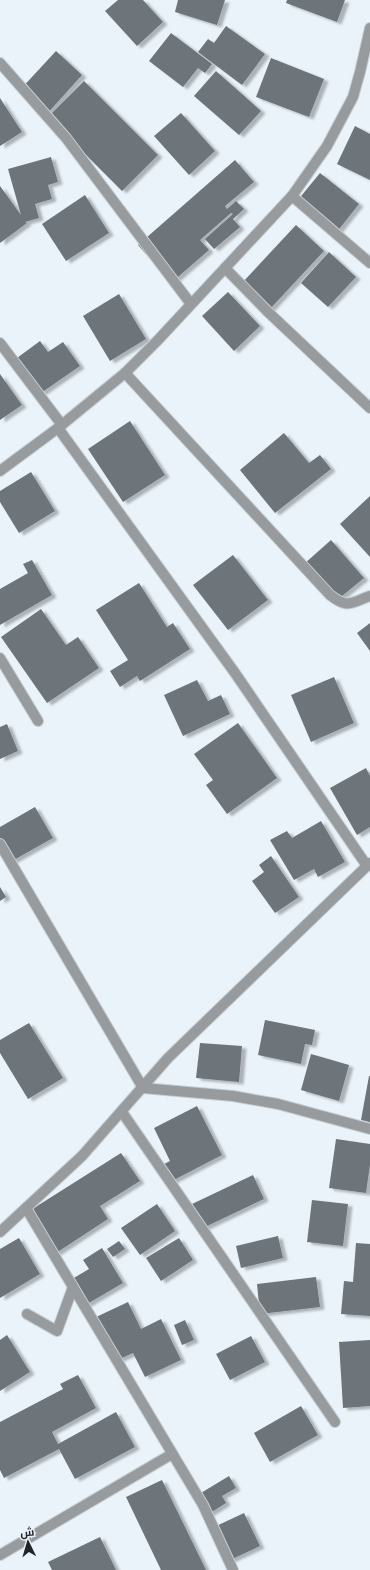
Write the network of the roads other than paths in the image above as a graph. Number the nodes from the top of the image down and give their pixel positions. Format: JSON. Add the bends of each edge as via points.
{"nodes":[{"id":1,"x":370,"y":28,"type":"edge"},
{"id":2,"x":0,"y":63,"type":"edge"},
{"id":3,"x":292,"y":196,"type":"junction"},
{"id":4,"x":370,"y":263,"type":"edge"},
{"id":5,"x":225,"y":268,"type":"junction"},
{"id":6,"x":191,"y":304,"type":"junction"},
{"id":7,"x":0,"y":343,"type":"edge"},
{"id":8,"x":126,"y":373,"type":"junction"},
{"id":9,"x":370,"y":408,"type":"edge"},
{"id":10,"x":60,"y":426,"type":"junction"},
{"id":11,"x":0,"y":471,"type":"edge"},
{"id":12,"x":370,"y":596,"type":"edge"},
{"id":13,"x":0,"y":658,"type":"edge"},
{"id":14,"x":38,"y":721,"type":"dead end"},
{"id":15,"x":0,"y":844,"type":"edge"},
{"id":16,"x":368,"y":865,"type":"edge"},
{"id":17,"x":143,"y":1088,"type":"junction"},
{"id":18,"x":122,"y":1112,"type":"junction"},
{"id":19,"x":370,"y":1129,"type":"edge"},
{"id":20,"x":26,"y":1208,"type":"junction"},
{"id":21,"x":0,"y":1232,"type":"edge"},
{"id":22,"x":72,"y":1287,"type":"junction"},
{"id":23,"x":27,"y":1314,"type":"dead end"},
{"id":24,"x":335,"y":1422,"type":"dead end"},
{"id":25,"x":172,"y":1454,"type":"junction"},
{"id":26,"x":0,"y":1555,"type":"edge"},
{"id":27,"x":233,"y":1570,"type":"edge"}],
"edges":[{"from":1,"to":3,"type":"street","via":[[353,98],[327,146]]},
{"from":2,"to":6,"type":"street","via":[[66,138]]},
{"from":3,"to":4,"type":"street"},
{"from":3,"to":5,"type":"street"},
{"from":5,"to":6,"type":"street"},
{"from":5,"to":9,"type":"street"},
{"from":6,"to":8,"type":"street"},
{"from":7,"to":10,"type":"street"},
{"from":8,"to":10,"type":"street"},
{"from":8,"to":12,"type":"street","via":[[330,595],[342,604]]},
{"from":10,"to":11,"type":"street"},
{"from":10,"to":16,"type":"street","via":[[236,673]]},
{"from":13,"to":14,"type":"street"},
{"from":15,"to":17,"type":"street"},
{"from":16,"to":17,"type":"street","via":[[168,1058]]},
{"from":17,"to":18,"type":"street"},
{"from":17,"to":19,"type":"street","via":[[233,1096],[278,1104]]},
{"from":18,"to":20,"type":"street","via":[[82,1156]]},
{"from":18,"to":24,"type":"street"},
{"from":20,"to":21,"type":"street"},
{"from":20,"to":22,"type":"street"},
{"from":22,"to":23,"type":"street","via":[[57,1331]]},
{"from":22,"to":25,"type":"street"},
{"from":25,"to":26,"type":"street"},
{"from":25,"to":27,"type":"street","via":[[203,1506]]}]}
